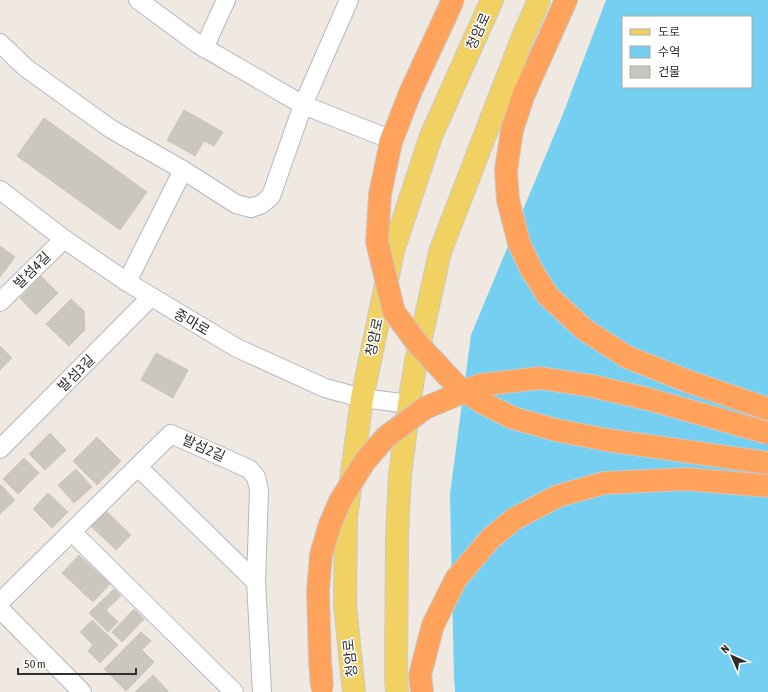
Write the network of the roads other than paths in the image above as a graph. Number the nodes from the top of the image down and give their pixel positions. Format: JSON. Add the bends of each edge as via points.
{"nodes":[{"id":1,"x":138,"y":0,"type":"edge"},
{"id":2,"x":226,"y":0,"type":"edge"},
{"id":3,"x":349,"y":0,"type":"edge"},
{"id":4,"x":453,"y":0,"type":"edge"},
{"id":5,"x":492,"y":0,"type":"edge"},
{"id":6,"x":539,"y":0,"type":"edge"},
{"id":7,"x":566,"y":0,"type":"edge"},
{"id":8,"x":0,"y":43,"type":"edge"},
{"id":9,"x":204,"y":48,"type":"junction"},
{"id":10,"x":303,"y":104,"type":"junction"},
{"id":11,"x":382,"y":136,"type":"dead end"},
{"id":12,"x":183,"y":170,"type":"junction"},
{"id":13,"x":0,"y":190,"type":"edge"},
{"id":14,"x":64,"y":239,"type":"junction"},
{"id":15,"x":127,"y":282,"type":"junction"},
{"id":16,"x":151,"y":297,"type":"junction"},
{"id":17,"x":0,"y":302,"type":"edge"},
{"id":18,"x":362,"y":398,"type":"junction"},
{"id":19,"x":409,"y":404,"type":"junction"},
{"id":20,"x":768,"y":409,"type":"edge"},
{"id":21,"x":768,"y":433,"type":"edge"},
{"id":22,"x":0,"y":449,"type":"edge"},
{"id":23,"x":768,"y":463,"type":"edge"},
{"id":24,"x":138,"y":467,"type":"junction"},
{"id":25,"x":768,"y":486,"type":"edge"},
{"id":26,"x":72,"y":532,"type":"junction"},
{"id":27,"x":256,"y":582,"type":"junction"},
{"id":28,"x":0,"y":602,"type":"edge"},
{"id":29,"x":0,"y":609,"type":"edge"},
{"id":30,"x":323,"y":690,"type":"edge"},
{"id":31,"x":82,"y":692,"type":"edge"},
{"id":32,"x":234,"y":692,"type":"edge"},
{"id":33,"x":262,"y":692,"type":"edge"},
{"id":34,"x":354,"y":692,"type":"edge"},
{"id":35,"x":397,"y":692,"type":"edge"},
{"id":36,"x":422,"y":692,"type":"edge"}],
"edges":[{"from":1,"to":9,"type":"street"},
{"from":2,"to":9,"type":"street"},
{"from":3,"to":10,"type":"street"},
{"from":4,"to":23,"type":"highway","bridge":true,"via":[[391,142],[380,194],[378,242],[394,312],[417,343],[456,385],[483,403],[513,418],[607,440]]},
{"from":5,"to":18,"type":"main road","name":"청암로","via":[[431,136],[393,251]]},
{"from":6,"to":19,"type":"main road","via":[[440,252]]},
{"from":7,"to":20,"type":"highway","via":[[524,94],[512,130],[506,170],[508,200],[519,243],[531,269],[548,296],[585,330],[627,357]]},
{"from":8,"to":12,"type":"street","via":[[26,68],[111,129]]},
{"from":9,"to":10,"type":"street"},
{"from":10,"to":11,"type":"street"},
{"from":10,"to":12,"type":"street","via":[[271,196],[262,204],[251,208],[236,204]]},
{"from":12,"to":15,"type":"street"},
{"from":13,"to":14,"type":"street","name":"중마로"},
{"from":14,"to":15,"type":"street","name":"중마로"},
{"from":14,"to":17,"type":"street","name":"발섬4길"},
{"from":15,"to":16,"type":"street","name":"중마로"},
{"from":16,"to":18,"type":"street","name":"중마로","via":[[237,348],[325,388]]},
{"from":16,"to":22,"type":"street","name":"발섬3길"},
{"from":18,"to":19,"type":"street","name":"중마로"},
{"from":18,"to":34,"type":"main road","name":"청암로","via":[[346,518],[345,606]]},
{"from":19,"to":35,"type":"main road","via":[[400,474],[397,535]]},
{"from":21,"to":30,"type":"highway","bridge":true,"via":[[648,399],[592,386],[540,378],[480,385],[425,408],[386,437],[366,461],[340,501],[330,527],[321,555],[318,590]]},
{"from":24,"to":26,"type":"street","name":"발섬2길"},
{"from":24,"to":27,"type":"street"},
{"from":24,"to":27,"type":"street","name":"발섬2길","via":[[171,434],[249,469],[256,477],[259,490]]},
{"from":25,"to":36,"type":"highway","via":[[686,479],[604,483],[558,496],[514,519],[490,539],[456,579],[433,624],[420,675]]},
{"from":26,"to":28,"type":"street","name":"발섬2길"},
{"from":26,"to":32,"type":"street"},
{"from":27,"to":33,"type":"street","name":"발섬2길"},
{"from":29,"to":31,"type":"street"}]}
